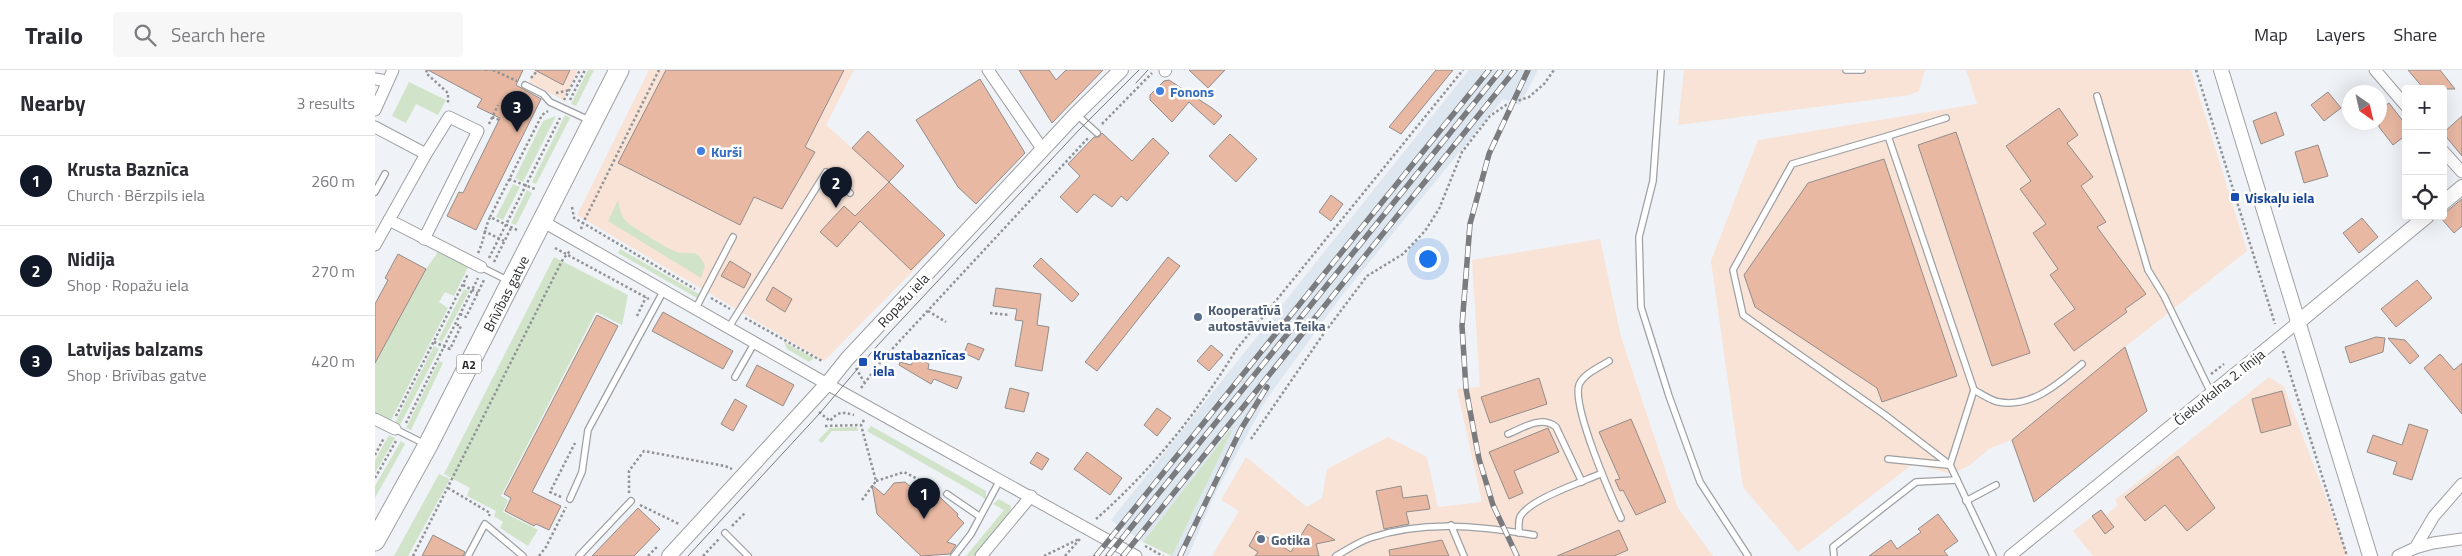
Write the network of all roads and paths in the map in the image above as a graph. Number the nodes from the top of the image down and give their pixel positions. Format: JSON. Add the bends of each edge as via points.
{"nodes":[{"id":1,"x":393,"y":70,"type":"edge"},
{"id":2,"x":427,"y":70,"type":"edge"},
{"id":3,"x":580,"y":70,"type":"edge"},
{"id":4,"x":585,"y":70,"type":"edge"},
{"id":5,"x":619,"y":70,"type":"edge"},
{"id":6,"x":659,"y":70,"type":"edge"},
{"id":7,"x":988,"y":70,"type":"edge"},
{"id":8,"x":1121,"y":70,"type":"edge"},
{"id":9,"x":1162,"y":70,"type":"edge"},
{"id":10,"x":1463,"y":70,"type":"edge"},
{"id":11,"x":1554,"y":70,"type":"edge"},
{"id":12,"x":1661,"y":70,"type":"edge"},
{"id":13,"x":1846,"y":70,"type":"edge"},
{"id":14,"x":1862,"y":70,"type":"edge"},
{"id":15,"x":2196,"y":70,"type":"edge"},
{"id":16,"x":2221,"y":70,"type":"edge"},
{"id":17,"x":2375,"y":70,"type":"edge"},
{"id":18,"x":494,"y":72,"type":"edge"},
{"id":19,"x":375,"y":79,"type":"edge"},
{"id":20,"x":387,"y":81,"type":"junction"},
{"id":21,"x":525,"y":85,"type":"joint"},
{"id":22,"x":570,"y":90,"type":"junction"},
{"id":23,"x":546,"y":96,"type":"junction"},
{"id":24,"x":2097,"y":96,"type":"dead end"},
{"id":25,"x":2402,"y":101,"type":"edge"},
{"id":26,"x":498,"y":106,"type":"dead end"},
{"id":27,"x":557,"y":106,"type":"junction"},
{"id":28,"x":565,"y":109,"type":"junction"},
{"id":29,"x":375,"y":110,"type":"edge"},
{"id":30,"x":1076,"y":114,"type":"junction"},
{"id":31,"x":449,"y":116,"type":"junction"},
{"id":32,"x":492,"y":117,"type":"junction"},
{"id":33,"x":1946,"y":118,"type":"dead end"},
{"id":34,"x":499,"y":120,"type":"dead end"},
{"id":35,"x":593,"y":122,"type":"junction"},
{"id":36,"x":375,"y":127,"type":"edge"},
{"id":37,"x":478,"y":131,"type":"junction"},
{"id":38,"x":1096,"y":132,"type":"junction"},
{"id":39,"x":1888,"y":136,"type":"junction"},
{"id":40,"x":1043,"y":150,"type":"junction"},
{"id":41,"x":426,"y":154,"type":"junction"},
{"id":42,"x":2447,"y":155,"type":"edge"},
{"id":43,"x":2462,"y":172,"type":"edge"},
{"id":44,"x":385,"y":174,"type":"dead end"},
{"id":45,"x":509,"y":179,"type":"junction"},
{"id":46,"x":525,"y":186,"type":"junction"},
{"id":47,"x":2462,"y":187,"type":"edge"},
{"id":48,"x":535,"y":189,"type":"dead end"},
{"id":49,"x":375,"y":192,"type":"edge"},
{"id":50,"x":851,"y":193,"type":"dead end"},
{"id":51,"x":2447,"y":200,"type":"edge"},
{"id":52,"x":572,"y":207,"type":"dead end"},
{"id":53,"x":490,"y":218,"type":"junction"},
{"id":54,"x":389,"y":220,"type":"junction"},
{"id":55,"x":2422,"y":220,"type":"edge"},
{"id":56,"x":542,"y":221,"type":"junction"},
{"id":57,"x":506,"y":225,"type":"junction"},
{"id":58,"x":517,"y":230,"type":"dead end"},
{"id":59,"x":484,"y":231,"type":"junction"},
{"id":60,"x":733,"y":237,"type":"dead end"},
{"id":61,"x":424,"y":239,"type":"junction"},
{"id":62,"x":499,"y":239,"type":"junction"},
{"id":63,"x":504,"y":242,"type":"dead end"},
{"id":64,"x":375,"y":244,"type":"edge"},
{"id":65,"x":567,"y":255,"type":"dead end"},
{"id":66,"x":479,"y":266,"type":"junction"},
{"id":67,"x":511,"y":282,"type":"junction"},
{"id":68,"x":463,"y":285,"type":"junction"},
{"id":69,"x":473,"y":290,"type":"junction"},
{"id":70,"x":664,"y":290,"type":"junction"},
{"id":71,"x":478,"y":292,"type":"dead end"},
{"id":72,"x":696,"y":308,"type":"junction"},
{"id":73,"x":928,"y":311,"type":"junction"},
{"id":74,"x":990,"y":313,"type":"dead end"},
{"id":75,"x":1010,"y":315,"type":"dead end"},
{"id":76,"x":946,"y":322,"type":"dead end"},
{"id":77,"x":2297,"y":323,"type":"junction"},
{"id":78,"x":455,"y":324,"type":"junction"},
{"id":79,"x":729,"y":327,"type":"junction"},
{"id":80,"x":2279,"y":338,"type":"junction"},
{"id":81,"x":435,"y":342,"type":"junction"},
{"id":82,"x":755,"y":342,"type":"junction"},
{"id":83,"x":444,"y":346,"type":"junction"},
{"id":84,"x":1609,"y":361,"type":"dead end"},
{"id":85,"x":2083,"y":364,"type":"dead end"},
{"id":86,"x":735,"y":377,"type":"dead end"},
{"id":87,"x":827,"y":384,"type":"junction"},
{"id":88,"x":1974,"y":390,"type":"junction"},
{"id":89,"x":2211,"y":393,"type":"junction"},
{"id":90,"x":854,"y":398,"type":"junction"},
{"id":91,"x":844,"y":412,"type":"dead end"},
{"id":92,"x":375,"y":418,"type":"edge"},
{"id":93,"x":865,"y":418,"type":"dead end"},
{"id":94,"x":861,"y":425,"type":"junction"},
{"id":95,"x":825,"y":426,"type":"dead end"},
{"id":96,"x":396,"y":429,"type":"junction"},
{"id":97,"x":1507,"y":434,"type":"dead end"},
{"id":98,"x":1251,"y":439,"type":"dead end"},
{"id":99,"x":428,"y":445,"type":"junction"},
{"id":100,"x":375,"y":455,"type":"edge"},
{"id":101,"x":1888,"y":459,"type":"dead end"},
{"id":102,"x":1950,"y":465,"type":"junction"},
{"id":103,"x":1600,"y":474,"type":"junction"},
{"id":104,"x":742,"y":477,"type":"junction"},
{"id":105,"x":375,"y":478,"type":"edge"},
{"id":106,"x":1001,"y":480,"type":"junction"},
{"id":107,"x":1957,"y":480,"type":"junction"},
{"id":108,"x":877,"y":481,"type":"junction"},
{"id":109,"x":1582,"y":482,"type":"junction"},
{"id":110,"x":2462,"y":484,"type":"edge"},
{"id":111,"x":1996,"y":485,"type":"dead end"},
{"id":112,"x":448,"y":488,"type":"junction"},
{"id":113,"x":947,"y":494,"type":"joint"},
{"id":114,"x":1031,"y":496,"type":"junction"},
{"id":115,"x":570,"y":499,"type":"joint"},
{"id":116,"x":862,"y":500,"type":"dead end"},
{"id":117,"x":631,"y":501,"type":"junction"},
{"id":118,"x":1966,"y":501,"type":"junction"},
{"id":119,"x":745,"y":513,"type":"dead end"},
{"id":120,"x":979,"y":516,"type":"junction"},
{"id":121,"x":1621,"y":518,"type":"dead end"},
{"id":122,"x":485,"y":524,"type":"junction"},
{"id":123,"x":679,"y":524,"type":"dead end"},
{"id":124,"x":1451,"y":525,"type":"junction"},
{"id":125,"x":1086,"y":527,"type":"junction"},
{"id":126,"x":725,"y":533,"type":"junction"},
{"id":127,"x":1519,"y":533,"type":"junction"},
{"id":128,"x":1533,"y":535,"type":"dead end"},
{"id":129,"x":1080,"y":539,"type":"junction"},
{"id":130,"x":2462,"y":539,"type":"edge"},
{"id":131,"x":375,"y":541,"type":"edge"},
{"id":132,"x":2415,"y":548,"type":"junction"},
{"id":133,"x":413,"y":556,"type":"edge"},
{"id":134,"x":468,"y":556,"type":"edge"},
{"id":135,"x":523,"y":556,"type":"edge"},
{"id":136,"x":539,"y":556,"type":"edge"},
{"id":137,"x":579,"y":556,"type":"edge"},
{"id":138,"x":669,"y":556,"type":"edge"},
{"id":139,"x":703,"y":556,"type":"edge"},
{"id":140,"x":748,"y":556,"type":"edge"},
{"id":141,"x":954,"y":556,"type":"edge"},
{"id":142,"x":981,"y":556,"type":"edge"},
{"id":143,"x":1044,"y":556,"type":"edge"},
{"id":144,"x":1065,"y":556,"type":"edge"},
{"id":145,"x":1136,"y":556,"type":"edge"},
{"id":146,"x":1336,"y":556,"type":"edge"},
{"id":147,"x":1464,"y":556,"type":"edge"},
{"id":148,"x":1748,"y":556,"type":"edge"},
{"id":149,"x":1835,"y":556,"type":"edge"},
{"id":150,"x":1993,"y":556,"type":"edge"},
{"id":151,"x":2010,"y":556,"type":"edge"},
{"id":152,"x":2347,"y":556,"type":"edge"},
{"id":153,"x":2370,"y":556,"type":"edge"},
{"id":154,"x":2398,"y":556,"type":"edge"}],
"edges":[{"from":1,"to":20,"type":"street"},
{"from":2,"to":31,"type":"path","via":[[425,73],[447,93]]},
{"from":3,"to":22,"type":"path"},
{"from":4,"to":28,"type":"path"},
{"from":5,"to":35,"type":"highway","name":"Brīvības gatve","number":"A2"},
{"from":6,"to":52,"type":"path","via":[[583,223],[574,218]]},
{"from":7,"to":40,"type":"street"},
{"from":8,"to":30,"type":"street","name":"Ropažu iela"},
{"from":9,"to":38,"type":"path"},
{"from":10,"to":125,"type":"path","via":[[1236,350],[1206,399],[1118,500]]},
{"from":11,"to":98,"type":"path","via":[[1545,84],[1529,98],[1506,105],[1490,116],[1462,152],[1439,209],[1425,231],[1403,254],[1367,276]]},
{"from":12,"to":148,"type":"lane","via":[[1653,180],[1639,237],[1641,307],[1671,404],[1700,482]]},
{"from":13,"to":14,"type":"lane"},
{"from":15,"to":80,"type":"path"},
{"from":16,"to":77,"type":"street"},
{"from":17,"to":25,"type":"street"},
{"from":18,"to":21,"type":"path"},
{"from":19,"to":20,"type":"street"},
{"from":20,"to":29,"type":"street"},
{"from":21,"to":23,"type":"lane"},
{"from":22,"to":23,"type":"path"},
{"from":22,"to":27,"type":"path","via":[[563,103]]},
{"from":23,"to":27,"type":"lane"},
{"from":24,"to":89,"type":"lane","via":[[2148,270]]},
{"from":26,"to":32,"type":"path"},
{"from":27,"to":28,"type":"lane"},
{"from":27,"to":45,"type":"path","via":[[542,115]]},
{"from":28,"to":35,"type":"lane"},
{"from":28,"to":46,"type":"path"},
{"from":30,"to":38,"type":"lane"},
{"from":30,"to":40,"type":"street","name":"Ropažu iela"},
{"from":31,"to":37,"type":"street"},
{"from":31,"to":41,"type":"street"},
{"from":32,"to":34,"type":"path"},
{"from":32,"to":37,"type":"path","via":[[487,127]]},
{"from":33,"to":39,"type":"lane"},
{"from":35,"to":56,"type":"highway","name":"Brīvības gatve","number":"A2"},
{"from":36,"to":41,"type":"street"},
{"from":37,"to":61,"type":"street"},
{"from":38,"to":73,"type":"path"},
{"from":39,"to":88,"type":"lane"},
{"from":39,"to":102,"type":"lane","via":[[1792,164],[1733,270],[1743,315]]},
{"from":40,"to":87,"type":"street","name":"Ropažu iela"},
{"from":41,"to":54,"type":"street"},
{"from":42,"to":43,"type":"street"},
{"from":44,"to":49,"type":"lane"},
{"from":45,"to":46,"type":"path"},
{"from":45,"to":53,"type":"path"},
{"from":46,"to":48,"type":"path"},
{"from":46,"to":57,"type":"path"},
{"from":47,"to":51,"type":"street"},
{"from":50,"to":79,"type":"lane","via":[[826,172]]},
{"from":53,"to":57,"type":"path"},
{"from":53,"to":59,"type":"path"},
{"from":54,"to":61,"type":"street"},
{"from":54,"to":64,"type":"street"},
{"from":55,"to":77,"type":"street","name":"Čiekurkalna 2. līnija"},
{"from":56,"to":67,"type":"highway","name":"Brīvības gatve","number":"A2"},
{"from":56,"to":70,"type":"street"},
{"from":57,"to":58,"type":"path"},
{"from":57,"to":62,"type":"path"},
{"from":59,"to":62,"type":"path"},
{"from":59,"to":66,"type":"path"},
{"from":60,"to":72,"type":"lane"},
{"from":61,"to":66,"type":"street"},
{"from":62,"to":63,"type":"path"},
{"from":62,"to":66,"type":"path"},
{"from":65,"to":112,"type":"path"},
{"from":66,"to":67,"type":"lane"},
{"from":66,"to":68,"type":"path"},
{"from":66,"to":69,"type":"path"},
{"from":67,"to":99,"type":"highway","name":"Brīvības gatve","number":"A2"},
{"from":68,"to":69,"type":"path"},
{"from":68,"to":81,"type":"path"},
{"from":69,"to":71,"type":"path"},
{"from":69,"to":78,"type":"path"},
{"from":70,"to":72,"type":"street"},
{"from":70,"to":115,"type":"lane","via":[[588,430],[582,472]]},
{"from":72,"to":79,"type":"street"},
{"from":73,"to":76,"type":"path"},
{"from":73,"to":90,"type":"path","via":[[881,360]]},
{"from":74,"to":75,"type":"path"},
{"from":77,"to":80,"type":"street","name":"Čiekurkalna 2. līnija"},
{"from":77,"to":153,"type":"street"},
{"from":78,"to":83,"type":"path"},
{"from":78,"to":83,"type":"path","via":[[461,326],[450,349]]},
{"from":79,"to":82,"type":"street"},
{"from":80,"to":89,"type":"street","name":"Čiekurkalna 2. līnija"},
{"from":80,"to":152,"type":"path"},
{"from":81,"to":83,"type":"path"},
{"from":81,"to":96,"type":"path"},
{"from":82,"to":86,"type":"lane"},
{"from":82,"to":87,"type":"street"},
{"from":83,"to":96,"type":"path"},
{"from":84,"to":103,"type":"lane","via":[[1587,375],[1579,385],[1579,398]]},
{"from":85,"to":88,"type":"lane","via":[[2028,402],[1999,402]]},
{"from":87,"to":90,"type":"street"},
{"from":87,"to":104,"type":"street","name":"Ropažu iela"},
{"from":88,"to":102,"type":"lane"},
{"from":89,"to":151,"type":"street","name":"Čiekurkalna 2. līnija"},
{"from":90,"to":91,"type":"path"},
{"from":90,"to":106,"type":"street"},
{"from":92,"to":96,"type":"street"},
{"from":93,"to":94,"type":"path"},
{"from":94,"to":95,"type":"path"},
{"from":94,"to":108,"type":"path"},
{"from":96,"to":99,"type":"lane"},
{"from":96,"to":100,"type":"path"},
{"from":96,"to":105,"type":"path"},
{"from":97,"to":109,"type":"lane","via":[[1539,421],[1550,422],[1556,427]]},
{"from":99,"to":131,"type":"highway","name":"Brīvības gatve","number":"A2"},
{"from":101,"to":102,"type":"lane"},
{"from":102,"to":107,"type":"lane"},
{"from":103,"to":109,"type":"lane"},
{"from":103,"to":121,"type":"lane"},
{"from":104,"to":117,"type":"path","via":[[725,466],[644,451],[629,471]]},
{"from":104,"to":138,"type":"street","name":"Ropažu iela"},
{"from":106,"to":114,"type":"street"},
{"from":106,"to":120,"type":"lane"},
{"from":107,"to":118,"type":"lane"},
{"from":107,"to":149,"type":"lane","via":[[1917,482],[1833,547]]},
{"from":108,"to":113,"type":"path","via":[[905,472]]},
{"from":108,"to":116,"type":"path"},
{"from":109,"to":127,"type":"lane","via":[[1524,511],[1519,519]]},
{"from":110,"to":132,"type":"street","via":[[2434,516]]},
{"from":111,"to":118,"type":"lane"},
{"from":112,"to":122,"type":"path","via":[[490,513]]},
{"from":112,"to":133,"type":"path"},
{"from":113,"to":120,"type":"lane"},
{"from":114,"to":125,"type":"street"},
{"from":114,"to":142,"type":"street"},
{"from":115,"to":136,"type":"path"},
{"from":117,"to":123,"type":"path"},
{"from":117,"to":137,"type":"lane"},
{"from":118,"to":150,"type":"lane"},
{"from":119,"to":126,"type":"path"},
{"from":120,"to":141,"type":"lane","via":[[971,534]]},
{"from":122,"to":134,"type":"lane"},
{"from":122,"to":135,"type":"lane"},
{"from":124,"to":127,"type":"lane"},
{"from":124,"to":146,"type":"lane","via":[[1397,531],[1369,538]]},
{"from":124,"to":147,"type":"lane"},
{"from":125,"to":129,"type":"path"},
{"from":125,"to":145,"type":"street"},
{"from":126,"to":139,"type":"path"},
{"from":126,"to":140,"type":"lane"},
{"from":127,"to":128,"type":"lane"},
{"from":129,"to":143,"type":"path"},
{"from":129,"to":144,"type":"path"},
{"from":130,"to":132,"type":"street"},
{"from":132,"to":154,"type":"street"}]}
